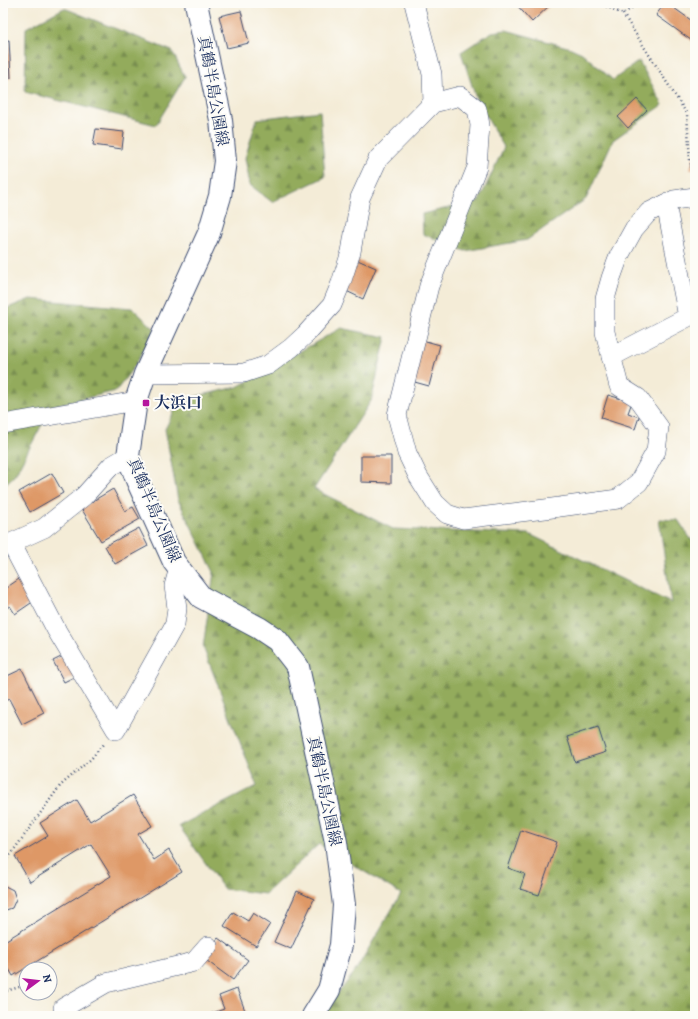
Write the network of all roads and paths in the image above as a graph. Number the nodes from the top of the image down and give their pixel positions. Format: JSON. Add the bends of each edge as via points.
{"nodes":[{"id":1,"x":196,"y":3,"type":"edge"},
{"id":2,"x":414,"y":3,"type":"edge"},
{"id":3,"x":599,"y":3,"type":"edge"},
{"id":4,"x":639,"y":3,"type":"edge"},
{"id":5,"x":623,"y":14,"type":"junction"},
{"id":6,"x":433,"y":103,"type":"junction"},
{"id":7,"x":695,"y":176,"type":"edge"},
{"id":8,"x":695,"y":196,"type":"edge"},
{"id":9,"x":666,"y":204,"type":"junction"},
{"id":10,"x":611,"y":357,"type":"junction"},
{"id":11,"x":145,"y":374,"type":"junction"},
{"id":12,"x":136,"y":402,"type":"junction"},
{"id":13,"x":3,"y":424,"type":"edge"},
{"id":14,"x":128,"y":456,"type":"junction"},
{"id":15,"x":7,"y":544,"type":"edge"},
{"id":16,"x":179,"y":568,"type":"junction"},
{"id":17,"x":116,"y":730,"type":"junction"},
{"id":18,"x":3,"y":865,"type":"edge"},
{"id":19,"x":208,"y":946,"type":"dead end"},
{"id":20,"x":18,"y":987,"type":"edge"},
{"id":21,"x":3,"y":992,"type":"edge"},
{"id":22,"x":68,"y":1016,"type":"edge"},
{"id":23,"x":313,"y":1016,"type":"edge"}],
"edges":[{"from":1,"to":11,"type":"main road","name":"真鶴半島公園線","via":[[221,120],[225,161],[220,196],[209,233]]},
{"from":2,"to":6,"type":"street","via":[[432,74]]},
{"from":3,"to":5,"type":"path"},
{"from":4,"to":5,"type":"path"},
{"from":5,"to":7,"type":"path","via":[[687,114],[690,160]]},
{"from":6,"to":10,"type":"street","via":[[460,96],[477,109],[480,125],[477,167],[429,286],[397,415],[407,453],[434,503],[447,514],[463,519],[545,510],[618,498],[639,482],[656,451],[659,427],[638,398],[619,386]]},
{"from":6,"to":11,"type":"street","via":[[378,159],[360,198],[351,252],[332,305],[305,335],[268,365],[244,373]]},
{"from":8,"to":9,"type":"street"},
{"from":9,"to":10,"type":"street","via":[[649,212],[634,229],[619,256],[611,278],[605,299],[605,332]]},
{"from":9,"to":10,"type":"street","via":[[688,316]]},
{"from":11,"to":12,"type":"main road","name":"真鶴半島公園線"},
{"from":12,"to":13,"type":"street"},
{"from":12,"to":14,"type":"main road","name":"真鶴半島公園線"},
{"from":14,"to":15,"type":"street","via":[[111,466],[84,496],[44,528]]},
{"from":14,"to":16,"type":"main road","name":"真鶴半島公園線","via":[[174,562]]},
{"from":15,"to":17,"type":"street"},
{"from":16,"to":17,"type":"street","via":[[174,586],[177,608],[175,624]]},
{"from":16,"to":23,"type":"main road","name":"真鶴半島公園線","via":[[200,597],[277,640],[298,667],[336,842],[344,904],[342,945],[329,990]]},
{"from":17,"to":18,"type":"path","via":[[90,759],[60,786]]},
{"from":19,"to":22,"type":"street","via":[[194,962],[106,983],[63,1008]]},
{"from":20,"to":21,"type":"path"}]}
